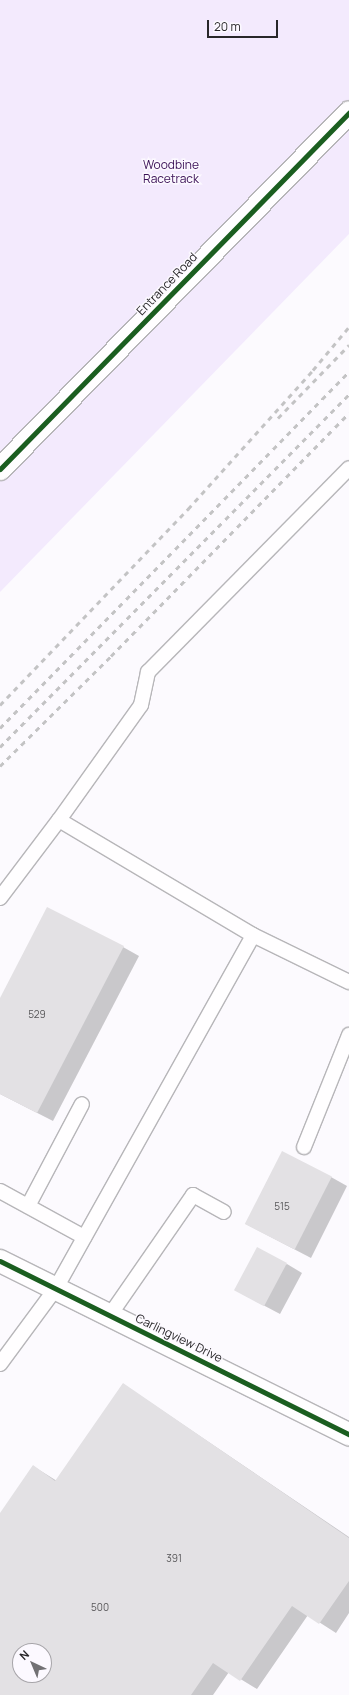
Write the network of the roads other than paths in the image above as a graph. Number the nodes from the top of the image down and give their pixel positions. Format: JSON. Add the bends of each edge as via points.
{"nodes":[{"id":1,"x":349,"y":112,"type":"edge"},
{"id":2,"x":349,"y":468,"type":"edge"},
{"id":3,"x":0,"y":469,"type":"edge"},
{"id":4,"x":59,"y":820,"type":"junction"},
{"id":5,"x":0,"y":898,"type":"edge"},
{"id":6,"x":253,"y":935,"type":"junction"},
{"id":7,"x":349,"y":982,"type":"edge"},
{"id":8,"x":349,"y":1035,"type":"edge"},
{"id":9,"x":82,"y":1104,"type":"dead end"},
{"id":10,"x":304,"y":1147,"type":"dead end"},
{"id":11,"x":0,"y":1191,"type":"edge"},
{"id":12,"x":28,"y":1206,"type":"junction"},
{"id":13,"x":224,"y":1212,"type":"dead end"},
{"id":14,"x":84,"y":1237,"type":"junction"},
{"id":15,"x":0,"y":1261,"type":"edge"},
{"id":16,"x":56,"y":1288,"type":"junction"},
{"id":17,"x":110,"y":1315,"type":"junction"},
{"id":18,"x":0,"y":1364,"type":"edge"},
{"id":19,"x":349,"y":1434,"type":"edge"}],
"edges":[{"from":1,"to":3,"type":"street","name":"Entrance Road"},
{"from":2,"to":4,"type":"lane","via":[[148,672],[142,705]]},
{"from":4,"to":5,"type":"lane"},
{"from":4,"to":6,"type":"lane"},
{"from":6,"to":7,"type":"lane"},
{"from":6,"to":14,"type":"lane"},
{"from":8,"to":10,"type":"lane"},
{"from":9,"to":12,"type":"lane"},
{"from":11,"to":12,"type":"lane"},
{"from":12,"to":14,"type":"lane"},
{"from":13,"to":17,"type":"lane","via":[[193,1195]]},
{"from":14,"to":16,"type":"lane"},
{"from":15,"to":16,"type":"street","name":"Carlingview Drive"},
{"from":16,"to":17,"type":"street","name":"Carlingview Drive"},
{"from":16,"to":18,"type":"lane"},
{"from":17,"to":19,"type":"street","name":"Carlingview Drive"}]}
